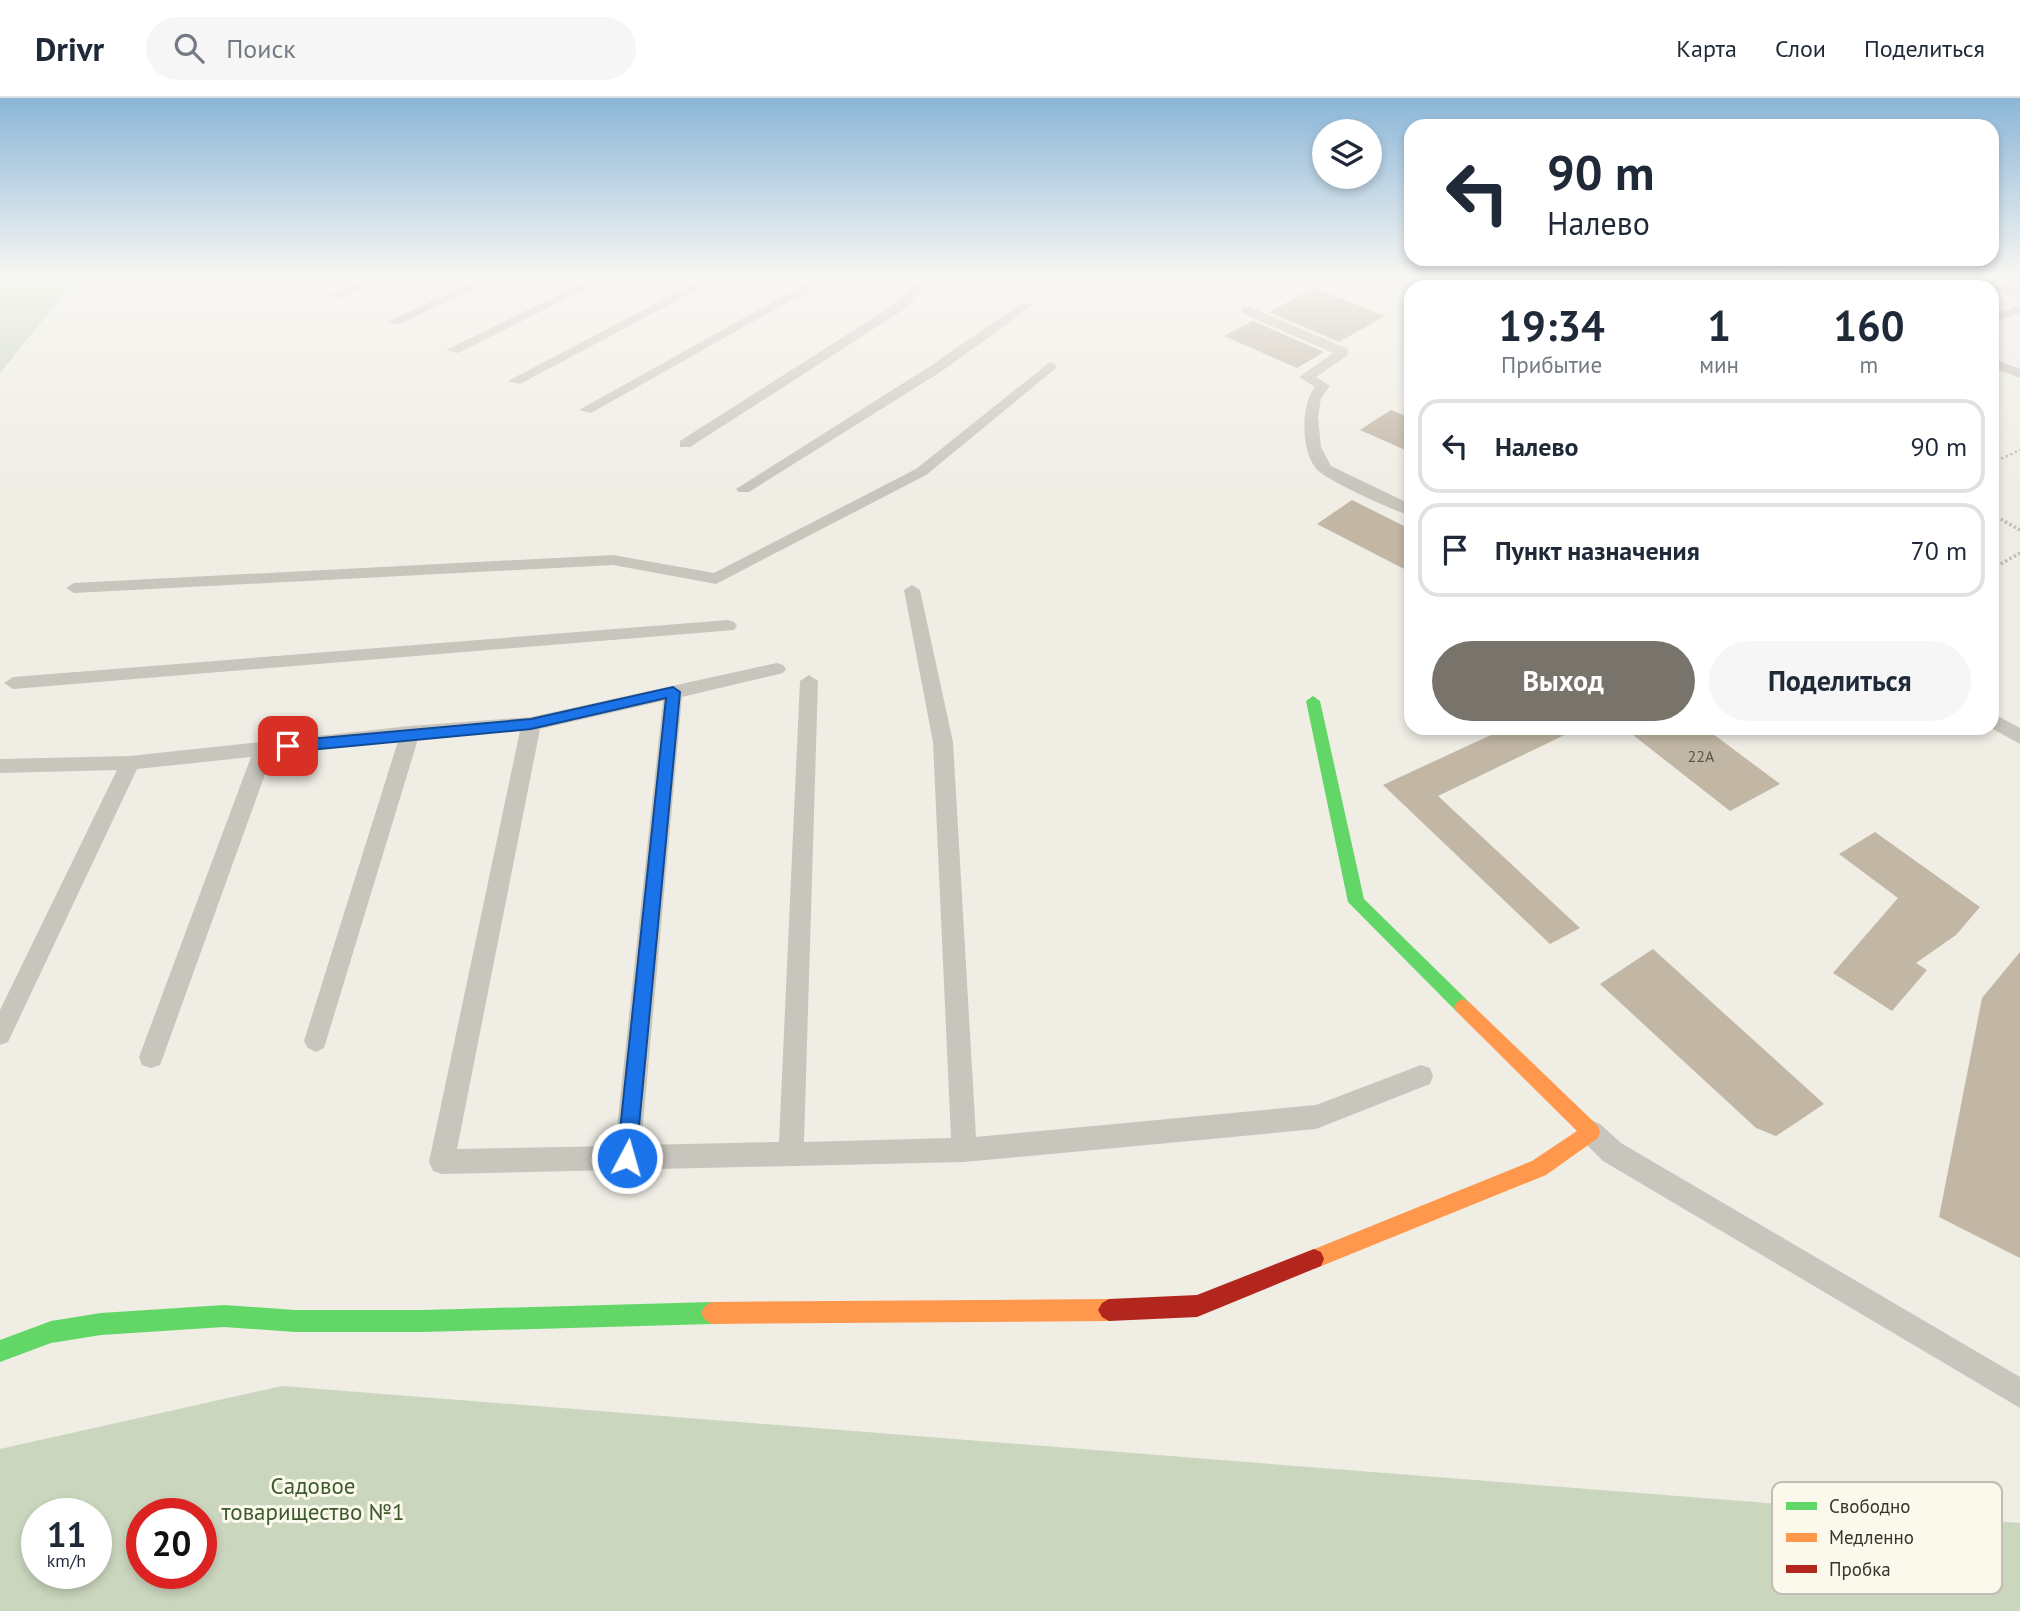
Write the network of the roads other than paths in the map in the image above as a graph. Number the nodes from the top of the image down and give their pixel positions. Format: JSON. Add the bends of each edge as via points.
{"nodes":[{"id":1,"x":462,"y":346,"type":"edge"},
{"id":2,"x":583,"y":346,"type":"edge"},
{"id":3,"x":702,"y":346,"type":"edge"},
{"id":4,"x":839,"y":346,"type":"edge"},
{"id":5,"x":969,"y":346,"type":"edge"},
{"id":6,"x":1328,"y":346,"type":"edge"},
{"id":7,"x":453,"y":350,"type":"dead end"},
{"id":8,"x":1999,"y":365,"type":"edge"},
{"id":9,"x":1050,"y":366,"type":"dead end"},
{"id":10,"x":2020,"y":374,"type":"edge"},
{"id":11,"x":515,"y":381,"type":"dead end"},
{"id":12,"x":586,"y":410,"type":"dead end"},
{"id":13,"x":685,"y":444,"type":"dead end"},
{"id":14,"x":744,"y":489,"type":"dead end"},
{"id":15,"x":1404,"y":507,"type":"edge"},
{"id":16,"x":74,"y":588,"type":"dead end"},
{"id":17,"x":912,"y":590,"type":"dead end"},
{"id":18,"x":728,"y":626,"type":"dead end"},
{"id":19,"x":777,"y":669,"type":"dead end"},
{"id":20,"x":808,"y":681,"type":"dead end"},
{"id":21,"x":13,"y":683,"type":"dead end"},
{"id":22,"x":673,"y":692,"type":"junction"},
{"id":23,"x":1313,"y":701,"type":"dead end"},
{"id":24,"x":531,"y":724,"type":"junction"},
{"id":25,"x":1999,"y":724,"type":"edge"},
{"id":26,"x":410,"y":733,"type":"junction"},
{"id":27,"x":2020,"y":737,"type":"edge"},
{"id":28,"x":264,"y":749,"type":"junction"},
{"id":29,"x":130,"y":763,"type":"junction"},
{"id":30,"x":0,"y":766,"type":"edge"},
{"id":31,"x":0,"y":1035,"type":"edge"},
{"id":32,"x":316,"y":1041,"type":"dead end"},
{"id":33,"x":151,"y":1057,"type":"dead end"},
{"id":34,"x":1421,"y":1076,"type":"dead end"},
{"id":35,"x":1591,"y":1132,"type":"junction"},
{"id":36,"x":964,"y":1150,"type":"junction"},
{"id":37,"x":791,"y":1153,"type":"junction"},
{"id":38,"x":627,"y":1158,"type":"junction"},
{"id":39,"x":0,"y":1351,"type":"edge"},
{"id":40,"x":2020,"y":1393,"type":"edge"}],
"edges":[{"from":1,"to":7,"type":"lane"},
{"from":2,"to":11,"type":"lane"},
{"from":3,"to":12,"type":"lane"},
{"from":4,"to":13,"type":"lane"},
{"from":5,"to":14,"type":"lane"},
{"from":6,"to":15,"type":"lane","via":[[1343,352],[1306,377],[1323,386],[1314,397],[1311,417],[1314,447],[1325,469]]},
{"from":8,"to":10,"type":"lane"},
{"from":9,"to":16,"type":"lane","via":[[922,472],[716,579],[613,560]]},
{"from":17,"to":36,"type":"lane","via":[[943,742]]},
{"from":18,"to":21,"type":"lane"},
{"from":19,"to":22,"type":"lane"},
{"from":20,"to":37,"type":"lane"},
{"from":22,"to":24,"type":"lane"},
{"from":22,"to":38,"type":"lane"},
{"from":23,"to":35,"type":"street","via":[[1356,902]]},
{"from":24,"to":26,"type":"lane"},
{"from":24,"to":38,"type":"lane","via":[[442,1162]]},
{"from":25,"to":27,"type":"lane"},
{"from":26,"to":28,"type":"lane"},
{"from":26,"to":32,"type":"lane"},
{"from":28,"to":29,"type":"lane"},
{"from":28,"to":33,"type":"lane"},
{"from":29,"to":30,"type":"lane"},
{"from":29,"to":31,"type":"lane"},
{"from":34,"to":36,"type":"lane","via":[[1316,1117]]},
{"from":35,"to":39,"type":"street","via":[[1539,1168],[1197,1306],[493,1320],[295,1321],[224,1316],[101,1324],[51,1332]]},
{"from":35,"to":40,"type":"lane","via":[[1612,1152]]},
{"from":36,"to":37,"type":"lane"},
{"from":37,"to":38,"type":"lane"}]}
